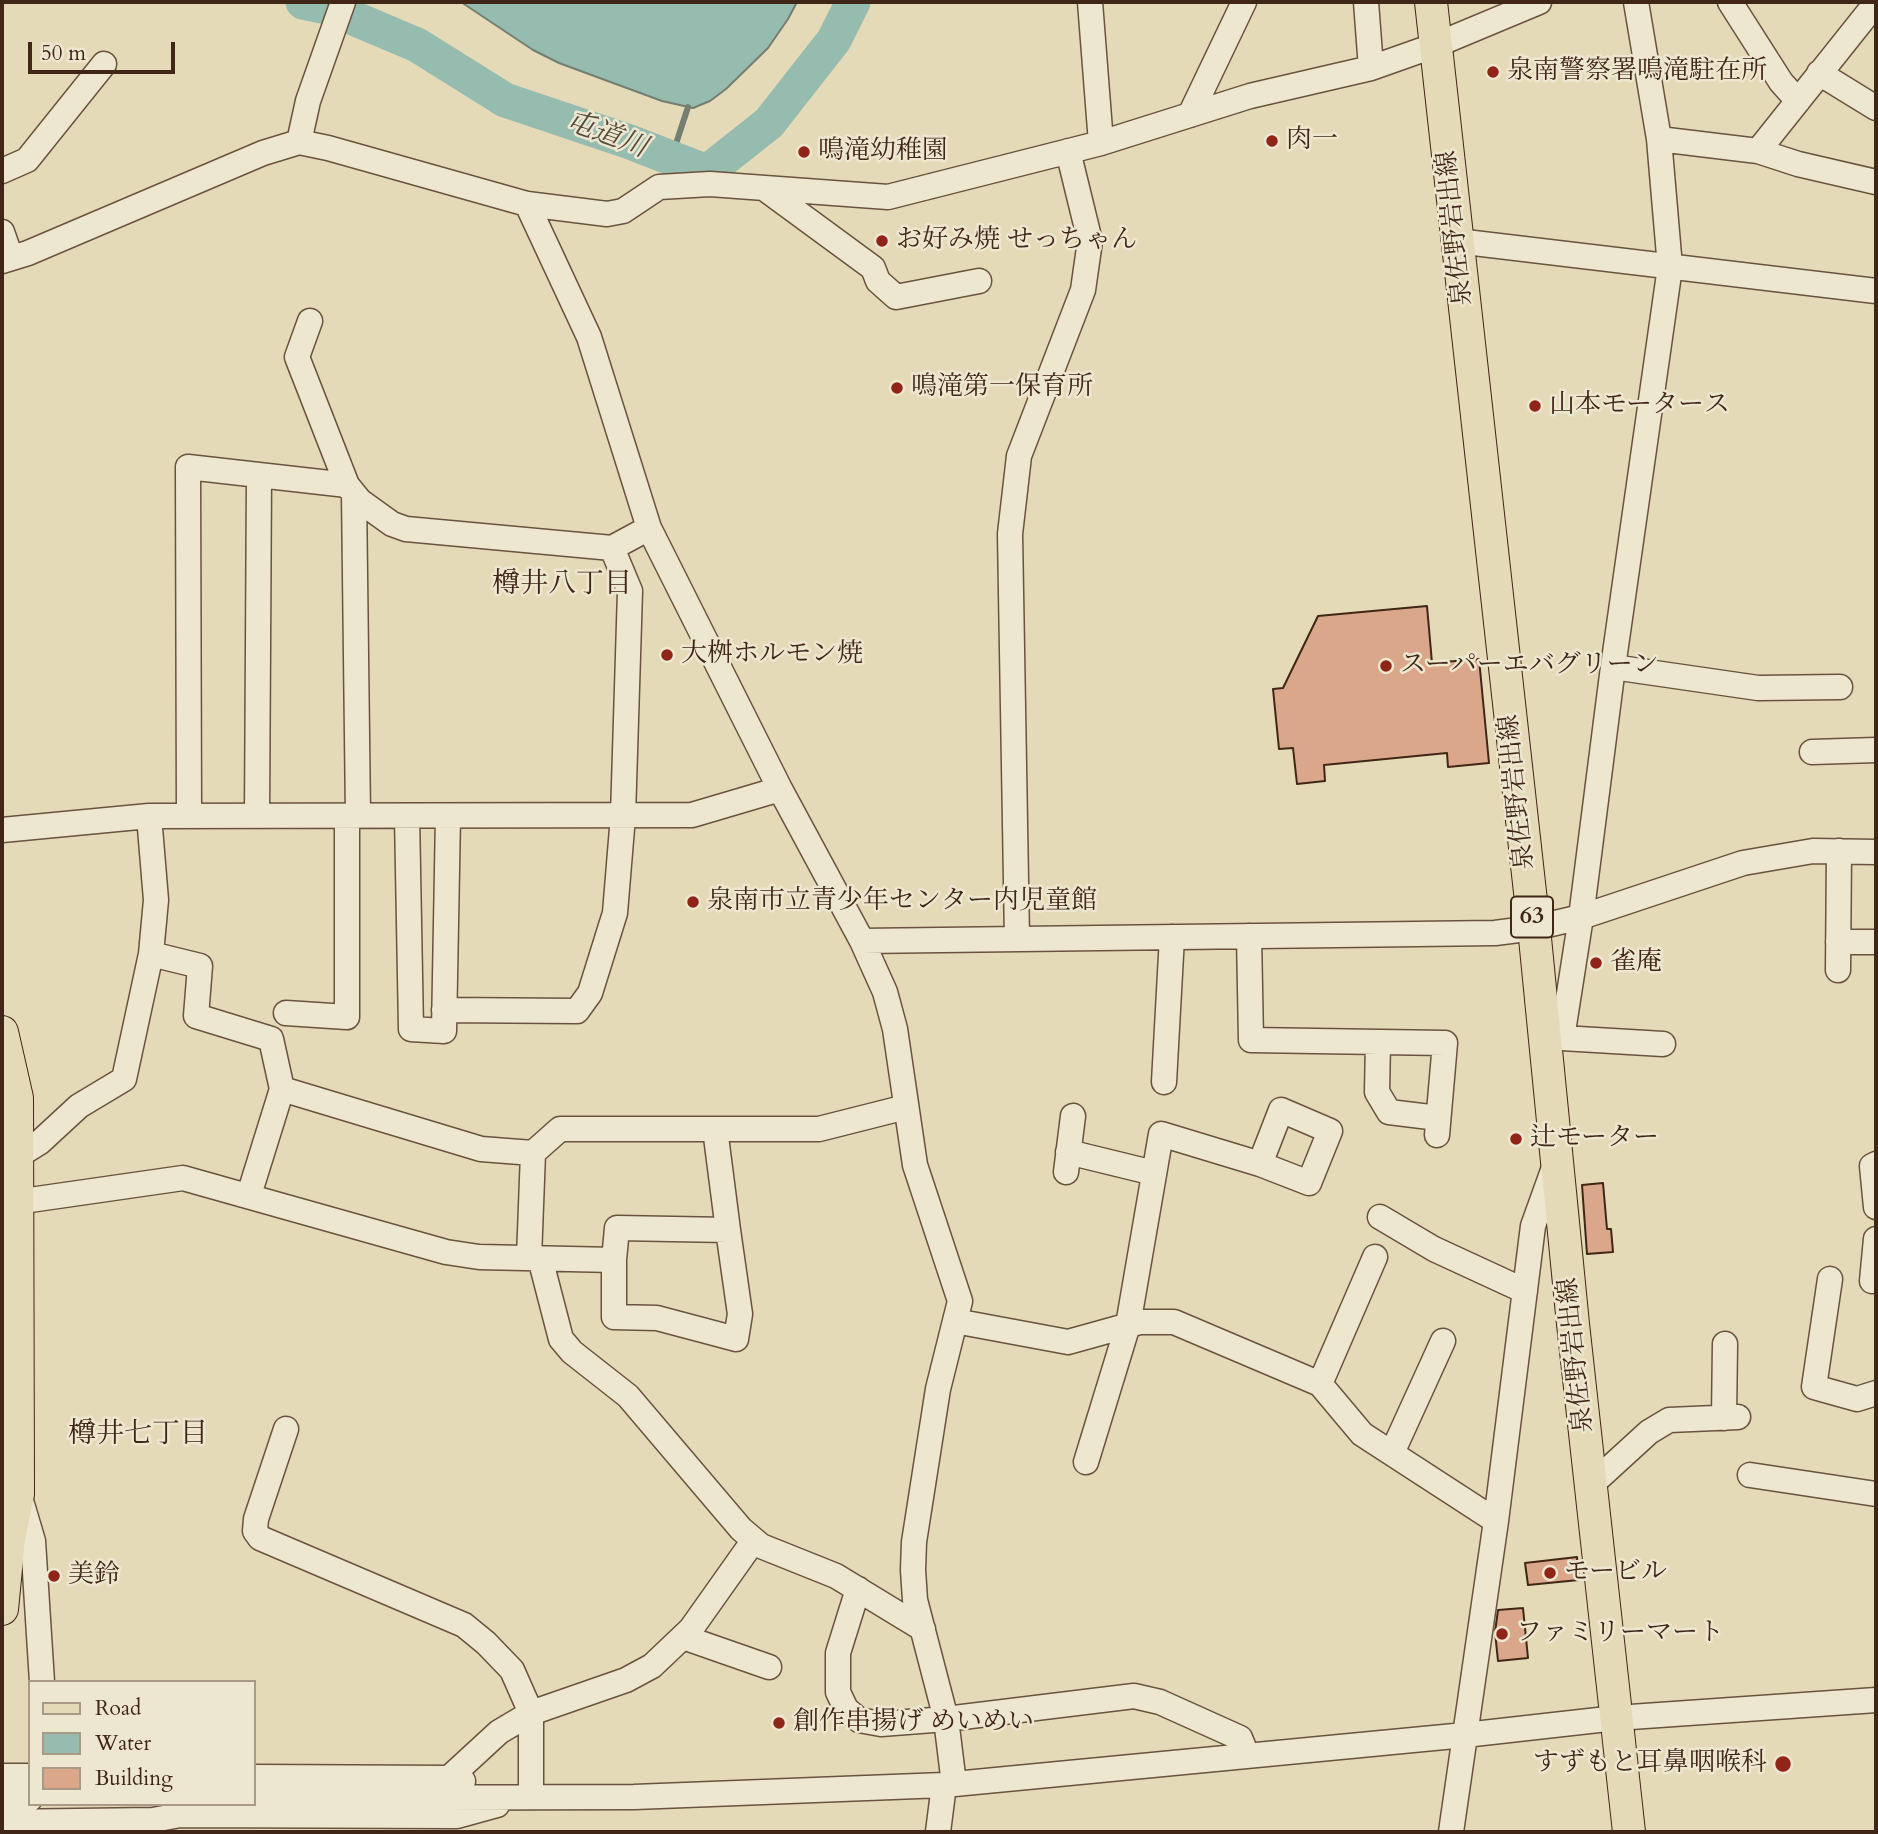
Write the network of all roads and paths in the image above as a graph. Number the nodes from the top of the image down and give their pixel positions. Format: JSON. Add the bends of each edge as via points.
{"nodes":[{"id":1,"x":343,"y":2,"type":"edge"},
{"id":2,"x":1090,"y":2,"type":"edge"},
{"id":3,"x":1244,"y":2,"type":"edge"},
{"id":4,"x":1366,"y":2,"type":"edge"},
{"id":5,"x":1431,"y":2,"type":"edge"},
{"id":6,"x":1539,"y":2,"type":"edge"},
{"id":7,"x":1636,"y":2,"type":"edge"},
{"id":8,"x":1730,"y":2,"type":"edge"},
{"id":9,"x":1868,"y":5,"type":"edge"},
{"id":10,"x":1436,"y":44,"type":"junction"},
{"id":11,"x":104,"y":64,"type":"dead end"},
{"id":12,"x":1371,"y":68,"type":"junction"},
{"id":13,"x":1819,"y":73,"type":"junction"},
{"id":14,"x":1798,"y":101,"type":"junction"},
{"id":15,"x":1876,"y":108,"type":"edge"},
{"id":16,"x":1191,"y":115,"type":"junction"},
{"id":17,"x":1659,"y":139,"type":"junction"},
{"id":18,"x":299,"y":142,"type":"junction"},
{"id":19,"x":1101,"y":143,"type":"junction"},
{"id":20,"x":1068,"y":151,"type":"junction"},
{"id":21,"x":1758,"y":151,"type":"junction"},
{"id":22,"x":2,"y":171,"type":"edge"},
{"id":23,"x":1876,"y":182,"type":"edge"},
{"id":24,"x":764,"y":188,"type":"junction"},
{"id":25,"x":527,"y":204,"type":"junction"},
{"id":26,"x":2,"y":232,"type":"edge"},
{"id":27,"x":1457,"y":241,"type":"junction"},
{"id":28,"x":6,"y":260,"type":"edge"},
{"id":29,"x":1670,"y":267,"type":"junction"},
{"id":30,"x":979,"y":281,"type":"dead end"},
{"id":31,"x":1876,"y":290,"type":"edge"},
{"id":32,"x":310,"y":321,"type":"dead end"},
{"id":33,"x":259,"y":475,"type":"junction"},
{"id":34,"x":351,"y":490,"type":"junction"},
{"id":35,"x":649,"y":528,"type":"junction"},
{"id":36,"x":612,"y":548,"type":"junction"},
{"id":37,"x":1613,"y":667,"type":"junction"},
{"id":38,"x":1840,"y":687,"type":"dead end"},
{"id":39,"x":1876,"y":750,"type":"edge"},
{"id":40,"x":1812,"y":752,"type":"dead end"},
{"id":41,"x":780,"y":789,"type":"junction"},
{"id":42,"x":149,"y":816,"type":"junction"},
{"id":43,"x":189,"y":816,"type":"junction"},
{"id":44,"x":257,"y":816,"type":"junction"},
{"id":45,"x":352,"y":816,"type":"junction"},
{"id":46,"x":407,"y":816,"type":"junction"},
{"id":47,"x":448,"y":816,"type":"junction"},
{"id":48,"x":623,"y":816,"type":"junction"},
{"id":49,"x":2,"y":830,"type":"edge"},
{"id":50,"x":1839,"y":850,"type":"junction"},
{"id":51,"x":1876,"y":852,"type":"edge"},
{"id":52,"x":1581,"y":917,"type":"junction"},
{"id":53,"x":1534,"y":928,"type":"junction"},
{"id":54,"x":1249,"y":936,"type":"junction"},
{"id":55,"x":1172,"y":937,"type":"junction"},
{"id":56,"x":1017,"y":939,"type":"junction"},
{"id":57,"x":862,"y":941,"type":"junction"},
{"id":58,"x":1839,"y":942,"type":"junction"},
{"id":59,"x":1876,"y":942,"type":"edge"},
{"id":60,"x":151,"y":954,"type":"junction"},
{"id":61,"x":1838,"y":970,"type":"dead end"},
{"id":62,"x":444,"y":1010,"type":"junction"},
{"id":63,"x":286,"y":1013,"type":"dead end"},
{"id":64,"x":2,"y":1032,"type":"edge"},
{"id":65,"x":1553,"y":1038,"type":"junction"},
{"id":66,"x":1378,"y":1042,"type":"junction"},
{"id":67,"x":1663,"y":1044,"type":"dead end"},
{"id":68,"x":1164,"y":1082,"type":"dead end"},
{"id":69,"x":282,"y":1089,"type":"junction"},
{"id":70,"x":906,"y":1107,"type":"junction"},
{"id":71,"x":1073,"y":1116,"type":"dead end"},
{"id":72,"x":715,"y":1129,"type":"junction"},
{"id":73,"x":533,"y":1153,"type":"junction"},
{"id":74,"x":1557,"y":1158,"type":"junction"},
{"id":75,"x":11,"y":1161,"type":"edge"},
{"id":76,"x":1260,"y":1164,"type":"dead end"},
{"id":77,"x":1876,"y":1164,"type":"edge"},
{"id":78,"x":1154,"y":1173,"type":"junction"},
{"id":79,"x":249,"y":1195,"type":"junction"},
{"id":80,"x":16,"y":1202,"type":"junction"},
{"id":81,"x":1876,"y":1207,"type":"edge"},
{"id":82,"x":1380,"y":1217,"type":"dead end"},
{"id":83,"x":729,"y":1230,"type":"junction"},
{"id":84,"x":1876,"y":1239,"type":"edge"},
{"id":85,"x":1376,"y":1257,"type":"dead end"},
{"id":86,"x":535,"y":1258,"type":"junction"},
{"id":87,"x":614,"y":1260,"type":"junction"},
{"id":88,"x":1830,"y":1279,"type":"dead end"},
{"id":89,"x":1876,"y":1281,"type":"edge"},
{"id":90,"x":1525,"y":1291,"type":"junction"},
{"id":91,"x":955,"y":1321,"type":"junction"},
{"id":92,"x":1128,"y":1325,"type":"junction"},
{"id":93,"x":1443,"y":1341,"type":"dead end"},
{"id":94,"x":1725,"y":1344,"type":"dead end"},
{"id":95,"x":1321,"y":1384,"type":"junction"},
{"id":96,"x":1876,"y":1393,"type":"edge"},
{"id":97,"x":286,"y":1429,"type":"dead end"},
{"id":98,"x":1392,"y":1453,"type":"junction"},
{"id":99,"x":1086,"y":1462,"type":"dead end"},
{"id":100,"x":1750,"y":1475,"type":"dead end"},
{"id":101,"x":1591,"y":1485,"type":"junction"},
{"id":102,"x":18,"y":1494,"type":"junction"},
{"id":103,"x":1876,"y":1494,"type":"edge"},
{"id":104,"x":1496,"y":1521,"type":"junction"},
{"id":105,"x":754,"y":1540,"type":"junction"},
{"id":106,"x":858,"y":1589,"type":"junction"},
{"id":107,"x":2,"y":1609,"type":"edge"},
{"id":108,"x":923,"y":1629,"type":"junction"},
{"id":109,"x":683,"y":1637,"type":"junction"},
{"id":110,"x":769,"y":1667,"type":"dead end"},
{"id":111,"x":42,"y":1680,"type":"edge"},
{"id":112,"x":1876,"y":1700,"type":"edge"},
{"id":113,"x":531,"y":1713,"type":"junction"},
{"id":114,"x":1616,"y":1718,"type":"junction"},
{"id":115,"x":946,"y":1719,"type":"junction"},
{"id":116,"x":1465,"y":1735,"type":"junction"},
{"id":117,"x":1247,"y":1755,"type":"junction"},
{"id":118,"x":2,"y":1776,"type":"edge"},
{"id":119,"x":28,"y":1776,"type":"edge"},
{"id":120,"x":256,"y":1777,"type":"edge"},
{"id":121,"x":449,"y":1778,"type":"junction"},
{"id":122,"x":949,"y":1785,"type":"junction"},
{"id":123,"x":531,"y":1796,"type":"junction"},
{"id":124,"x":256,"y":1798,"type":"edge"},
{"id":125,"x":2,"y":1799,"type":"edge"},
{"id":126,"x":28,"y":1799,"type":"edge"},
{"id":127,"x":2,"y":1822,"type":"edge"},
{"id":128,"x":398,"y":1824,"type":"edge"},
{"id":129,"x":48,"y":1826,"type":"edge"},
{"id":130,"x":154,"y":1826,"type":"edge"},
{"id":131,"x":938,"y":1832,"type":"edge"},
{"id":132,"x":1451,"y":1832,"type":"edge"},
{"id":133,"x":1629,"y":1832,"type":"edge"}],
"edges":[{"from":1,"to":18,"type":"street","via":[[308,101]]},
{"from":2,"to":19,"type":"street"},
{"from":3,"to":16,"type":"street"},
{"from":4,"to":12,"type":"street"},
{"from":5,"to":10,"type":"main road","name":"泉佐野岩出線","number":"63"},
{"from":6,"to":10,"type":"street"},
{"from":7,"to":17,"type":"street"},
{"from":8,"to":14,"type":"street"},
{"from":9,"to":13,"type":"street"},
{"from":10,"to":12,"type":"street"},
{"from":10,"to":27,"type":"main road","name":"泉佐野岩出線","number":"63"},
{"from":11,"to":22,"type":"street","via":[[27,159]]},
{"from":12,"to":16,"type":"street"},
{"from":13,"to":14,"type":"street"},
{"from":13,"to":15,"type":"street"},
{"from":14,"to":21,"type":"street"},
{"from":16,"to":19,"type":"street"},
{"from":17,"to":21,"type":"street"},
{"from":17,"to":29,"type":"street"},
{"from":18,"to":25,"type":"street"},
{"from":18,"to":28,"type":"street"},
{"from":19,"to":20,"type":"street"},
{"from":20,"to":24,"type":"street","via":[[888,197]]},
{"from":20,"to":56,"type":"street","via":[[1090,241],[1083,290],[1019,456],[1010,534]]},
{"from":21,"to":23,"type":"street"},
{"from":24,"to":25,"type":"street","via":[[659,187],[623,211],[607,214]]},
{"from":24,"to":30,"type":"street","via":[[873,268],[878,281],[896,297]]},
{"from":25,"to":35,"type":"street","via":[[589,337]]},
{"from":26,"to":28,"type":"street"},
{"from":27,"to":29,"type":"street"},
{"from":27,"to":53,"type":"main road","name":"泉佐野岩出線","number":"63"},
{"from":29,"to":31,"type":"street"},
{"from":29,"to":37,"type":"street"},
{"from":32,"to":34,"type":"street","via":[[297,357]]},
{"from":33,"to":34,"type":"street"},
{"from":33,"to":43,"type":"street","via":[[188,467]]},
{"from":33,"to":44,"type":"street"},
{"from":34,"to":36,"type":"street","via":[[392,524],[406,528]]},
{"from":34,"to":45,"type":"street"},
{"from":35,"to":36,"type":"street"},
{"from":35,"to":41,"type":"street"},
{"from":36,"to":48,"type":"street","via":[[630,591]]},
{"from":37,"to":38,"type":"street","via":[[1758,688]]},
{"from":37,"to":52,"type":"street"},
{"from":39,"to":40,"type":"street"},
{"from":41,"to":48,"type":"street","via":[[692,815]]},
{"from":41,"to":57,"type":"street"},
{"from":42,"to":43,"type":"street"},
{"from":42,"to":49,"type":"street"},
{"from":42,"to":60,"type":"street","via":[[156,900]]},
{"from":43,"to":44,"type":"street"},
{"from":44,"to":45,"type":"street"},
{"from":45,"to":46,"type":"street"},
{"from":45,"to":63,"type":"street","via":[[347,1017]]},
{"from":46,"to":47,"type":"street"},
{"from":46,"to":62,"type":"street","via":[[411,1029],[444,1031]]},
{"from":47,"to":48,"type":"street"},
{"from":47,"to":62,"type":"street"},
{"from":48,"to":62,"type":"street","via":[[615,913],[590,993],[577,1012]]},
{"from":50,"to":51,"type":"street"},
{"from":50,"to":52,"type":"street","via":[[1743,863]]},
{"from":50,"to":58,"type":"street"},
{"from":52,"to":53,"type":"street"},
{"from":52,"to":65,"type":"street"},
{"from":53,"to":54,"type":"street","via":[[1495,933]]},
{"from":53,"to":65,"type":"main road","name":"泉佐野岩出線","number":"63"},
{"from":54,"to":55,"type":"street"},
{"from":54,"to":66,"type":"street","via":[[1251,1040]]},
{"from":55,"to":56,"type":"street"},
{"from":55,"to":68,"type":"street"},
{"from":56,"to":57,"type":"street"},
{"from":57,"to":70,"type":"street","via":[[885,992],[895,1029]]},
{"from":58,"to":59,"type":"street"},
{"from":58,"to":61,"type":"street"},
{"from":60,"to":69,"type":"street","via":[[200,966],[196,1016],[271,1039]]},
{"from":60,"to":75,"type":"street","via":[[124,1079],[79,1106]]},
{"from":64,"to":75,"type":"main road","via":[[17,1098]]},
{"from":65,"to":67,"type":"street"},
{"from":65,"to":74,"type":"main road","name":"泉佐野岩出線","number":"63"},
{"from":66,"to":66,"type":"street","via":[[1377,1092],[1389,1112],[1438,1127],[1445,1043]]},
{"from":69,"to":73,"type":"street","via":[[481,1149]]},
{"from":69,"to":79,"type":"street"},
{"from":70,"to":72,"type":"street","via":[[819,1129]]},
{"from":70,"to":91,"type":"street","via":[[915,1165],[960,1301]]},
{"from":71,"to":78,"type":"street","via":[[1067,1162]]},
{"from":72,"to":73,"type":"street","via":[[559,1129]]},
{"from":72,"to":83,"type":"street"},
{"from":73,"to":86,"type":"street"},
{"from":74,"to":90,"type":"street","via":[[1533,1226]]},
{"from":74,"to":101,"type":"main road","name":"泉佐野岩出線","number":"63"},
{"from":75,"to":80,"type":"main road"},
{"from":76,"to":78,"type":"street","via":[[1161,1134]]},
{"from":77,"to":81,"type":"street","via":[[1872,1166]]},
{"from":78,"to":92,"type":"street"},
{"from":79,"to":80,"type":"street","via":[[183,1178]]},
{"from":79,"to":86,"type":"street","via":[[446,1252]]},
{"from":80,"to":102,"type":"main road"},
{"from":82,"to":90,"type":"street","via":[[1434,1249]]},
{"from":83,"to":87,"type":"street","via":[[617,1228]]},
{"from":83,"to":87,"type":"street","via":[[740,1314],[736,1339],[657,1318],[614,1317]]},
{"from":84,"to":89,"type":"street","via":[[1872,1281]]},
{"from":85,"to":95,"type":"street"},
{"from":86,"to":87,"type":"street"},
{"from":86,"to":105,"type":"street","via":[[561,1339],[628,1396]]},
{"from":88,"to":96,"type":"street","via":[[1814,1387],[1857,1399]]},
{"from":90,"to":104,"type":"street"},
{"from":91,"to":92,"type":"street","via":[[1068,1342]]},
{"from":91,"to":108,"type":"street","via":[[938,1389],[914,1542],[915,1600]]},
{"from":92,"to":95,"type":"street","via":[[1174,1322]]},
{"from":92,"to":99,"type":"street"},
{"from":93,"to":98,"type":"street"},
{"from":94,"to":101,"type":"street","via":[[1731,1417],[1670,1420],[1649,1432]]},
{"from":95,"to":98,"type":"street","via":[[1362,1434]]},
{"from":97,"to":113,"type":"street","via":[[256,1519],[260,1538],[464,1625],[512,1670]]},
{"from":98,"to":104,"type":"street"},
{"from":100,"to":103,"type":"street"},
{"from":101,"to":114,"type":"main road","name":"泉佐野岩出線","number":"63"},
{"from":102,"to":107,"type":"main road"},
{"from":102,"to":111,"type":"street","via":[[33,1541]]},
{"from":104,"to":116,"type":"street"},
{"from":105,"to":106,"type":"street"},
{"from":105,"to":109,"type":"street"},
{"from":106,"to":108,"type":"street"},
{"from":106,"to":115,"type":"street","via":[[838,1653],[838,1692],[846,1709],[859,1720],[881,1724]]},
{"from":108,"to":115,"type":"street"},
{"from":109,"to":110,"type":"street"},
{"from":109,"to":113,"type":"street","via":[[652,1666],[626,1681]]},
{"from":112,"to":114,"type":"street"},
{"from":113,"to":121,"type":"street","via":[[499,1732]]},
{"from":113,"to":123,"type":"street"},
{"from":114,"to":116,"type":"street"},
{"from":114,"to":133,"type":"main road","name":"泉佐野岩出線","number":"63"},
{"from":115,"to":117,"type":"street","via":[[1134,1696],[1160,1702],[1240,1738]]},
{"from":115,"to":122,"type":"street"},
{"from":116,"to":117,"type":"street"},
{"from":116,"to":132,"type":"street"},
{"from":117,"to":122,"type":"street"},
{"from":118,"to":119,"type":"street"},
{"from":120,"to":121,"type":"street"},
{"from":121,"to":123,"type":"street"},
{"from":122,"to":123,"type":"street","via":[[634,1797]]},
{"from":122,"to":131,"type":"street"},
{"from":123,"to":124,"type":"street"},
{"from":123,"to":128,"type":"street","via":[[457,1816]]},
{"from":125,"to":126,"type":"street"},
{"from":127,"to":129,"type":"street"},
{"from":128,"to":130,"type":"street","via":[[180,1815]]},
{"from":129,"to":130,"type":"street"}]}
